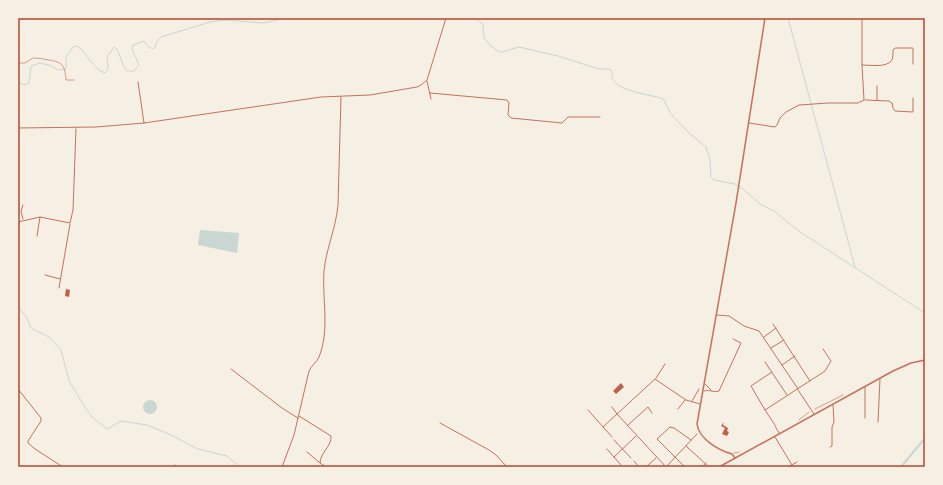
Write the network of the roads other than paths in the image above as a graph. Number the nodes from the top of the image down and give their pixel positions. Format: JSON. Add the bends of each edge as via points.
{"nodes":[{"id":1,"x":446,"y":18,"type":"edge"},
{"id":2,"x":765,"y":18,"type":"edge"},
{"id":3,"x":862,"y":18,"type":"edge"},
{"id":4,"x":913,"y":64,"type":"dead end"},
{"id":5,"x":862,"y":65,"type":"junction"},
{"id":6,"x":427,"y":80,"type":"junction"},
{"id":7,"x":138,"y":82,"type":"dead end"},
{"id":8,"x":877,"y":86,"type":"dead end"},
{"id":9,"x":430,"y":93,"type":"junction"},
{"id":10,"x":341,"y":96,"type":"junction"},
{"id":11,"x":913,"y":98,"type":"dead end"},
{"id":12,"x":431,"y":99,"type":"dead end"},
{"id":13,"x":864,"y":100,"type":"junction"},
{"id":14,"x":877,"y":101,"type":"junction"},
{"id":15,"x":600,"y":116,"type":"dead end"},
{"id":16,"x":144,"y":123,"type":"junction"},
{"id":17,"x":749,"y":123,"type":"junction"},
{"id":18,"x":18,"y":128,"type":"edge"},
{"id":19,"x":76,"y":128,"type":"junction"},
{"id":20,"x":22,"y":204,"type":"dead end"},
{"id":21,"x":40,"y":217,"type":"junction"},
{"id":22,"x":24,"y":220,"type":"junction"},
{"id":23,"x":18,"y":222,"type":"edge"},
{"id":24,"x":70,"y":224,"type":"junction"},
{"id":25,"x":37,"y":236,"type":"dead end"},
{"id":26,"x":45,"y":275,"type":"dead end"},
{"id":27,"x":60,"y":279,"type":"junction"},
{"id":28,"x":59,"y":288,"type":"dead end"},
{"id":29,"x":717,"y":315,"type":"junction"},
{"id":30,"x":773,"y":324,"type":"dead end"},
{"id":31,"x":776,"y":328,"type":"junction"},
{"id":32,"x":763,"y":338,"type":"junction"},
{"id":33,"x":733,"y":339,"type":"dead end"},
{"id":34,"x":784,"y":340,"type":"junction"},
{"id":35,"x":770,"y":348,"type":"junction"},
{"id":36,"x":824,"y":349,"type":"dead end"},
{"id":37,"x":795,"y":356,"type":"junction"},
{"id":38,"x":925,"y":360,"type":"edge"},
{"id":39,"x":766,"y":362,"type":"dead end"},
{"id":40,"x":665,"y":364,"type":"dead end"},
{"id":41,"x":781,"y":365,"type":"junction"},
{"id":42,"x":231,"y":369,"type":"dead end"},
{"id":43,"x":772,"y":372,"type":"junction"},
{"id":44,"x":880,"y":378,"type":"junction"},
{"id":45,"x":655,"y":379,"type":"junction"},
{"id":46,"x":810,"y":381,"type":"junction"},
{"id":47,"x":705,"y":384,"type":"junction"},
{"id":48,"x":865,"y":386,"type":"junction"},
{"id":49,"x":18,"y":389,"type":"edge"},
{"id":50,"x":699,"y":389,"type":"dead end"},
{"id":51,"x":798,"y":389,"type":"junction"},
{"id":52,"x":712,"y":390,"type":"junction"},
{"id":53,"x":703,"y":391,"type":"junction"},
{"id":54,"x":787,"y":396,"type":"junction"},
{"id":55,"x":686,"y":400,"type":"junction"},
{"id":56,"x":691,"y":402,"type":"junction"},
{"id":57,"x":700,"y":404,"type":"junction"},
{"id":58,"x":833,"y":404,"type":"junction"},
{"id":59,"x":612,"y":407,"type":"dead end"},
{"id":60,"x":678,"y":409,"type":"dead end"},
{"id":61,"x":588,"y":410,"type":"dead end"},
{"id":62,"x":765,"y":410,"type":"junction"},
{"id":63,"x":652,"y":413,"type":"dead end"},
{"id":64,"x":617,"y":414,"type":"junction"},
{"id":65,"x":814,"y":414,"type":"junction"},
{"id":66,"x":299,"y":417,"type":"junction"},
{"id":67,"x":865,"y":418,"type":"dead end"},
{"id":68,"x":878,"y":422,"type":"dead end"},
{"id":69,"x":440,"y":423,"type":"dead end"},
{"id":70,"x":627,"y":425,"type":"junction"},
{"id":71,"x":603,"y":427,"type":"junction"},
{"id":72,"x":697,"y":434,"type":"dead end"},
{"id":73,"x":780,"y":434,"type":"junction"},
{"id":74,"x":636,"y":436,"type":"junction"},
{"id":75,"x":775,"y":436,"type":"junction"},
{"id":76,"x":612,"y":437,"type":"dead end"},
{"id":77,"x":614,"y":440,"type":"dead end"},
{"id":78,"x":691,"y":440,"type":"junction"},
{"id":79,"x":686,"y":445,"type":"junction"},
{"id":80,"x":830,"y":447,"type":"dead end"},
{"id":81,"x":622,"y":448,"type":"junction"},
{"id":82,"x":607,"y":449,"type":"dead end"},
{"id":83,"x":307,"y":452,"type":"dead end"},
{"id":84,"x":728,"y":453,"type":"junction"},
{"id":85,"x":614,"y":457,"type":"junction"},
{"id":86,"x":675,"y":457,"type":"junction"},
{"id":87,"x":631,"y":458,"type":"dead end"},
{"id":88,"x":657,"y":458,"type":"junction"},
{"id":89,"x":735,"y":458,"type":"junction"},
{"id":90,"x":732,"y":460,"type":"junction"},
{"id":91,"x":634,"y":461,"type":"dead end"},
{"id":92,"x":796,"y":462,"type":"dead end"},
{"id":93,"x":320,"y":463,"type":"junction"},
{"id":94,"x":706,"y":464,"type":"junction"},
{"id":95,"x":621,"y":465,"type":"dead end"},
{"id":96,"x":792,"y":465,"type":"junction"},
{"id":97,"x":63,"y":467,"type":"edge"},
{"id":98,"x":282,"y":467,"type":"edge"},
{"id":99,"x":326,"y":467,"type":"edge"},
{"id":100,"x":507,"y":467,"type":"edge"},
{"id":101,"x":639,"y":467,"type":"edge"},
{"id":102,"x":646,"y":467,"type":"edge"},
{"id":103,"x":666,"y":467,"type":"edge"},
{"id":104,"x":685,"y":467,"type":"edge"},
{"id":105,"x":702,"y":467,"type":"edge"},
{"id":106,"x":710,"y":467,"type":"edge"},
{"id":107,"x":719,"y":467,"type":"edge"},
{"id":108,"x":788,"y":467,"type":"edge"}],
"edges":[{"from":1,"to":6,"type":"street"},
{"from":2,"to":17,"type":"street"},
{"from":3,"to":5,"type":"street"},
{"from":4,"to":5,"type":"street","via":[[913,48],[897,48],[893,50],[892,59],[888,63]]},
{"from":5,"to":13,"type":"street"},
{"from":6,"to":9,"type":"street"},
{"from":6,"to":10,"type":"street","via":[[417,87],[370,95]]},
{"from":7,"to":16,"type":"street"},
{"from":8,"to":14,"type":"street"},
{"from":9,"to":12,"type":"street"},
{"from":9,"to":15,"type":"street","via":[[506,100],[509,103],[508,115],[511,118],[562,123],[568,117]]},
{"from":10,"to":16,"type":"street"},
{"from":10,"to":66,"type":"street","via":[[338,205],[324,272],[324,337],[319,357],[309,371]]},
{"from":11,"to":14,"type":"street","via":[[913,112],[898,112],[893,109],[890,101]]},
{"from":13,"to":14,"type":"street"},
{"from":13,"to":17,"type":"street","via":[[858,104],[799,105],[786,112],[775,127]]},
{"from":16,"to":19,"type":"street"},
{"from":17,"to":29,"type":"street"},
{"from":18,"to":19,"type":"street"},
{"from":19,"to":24,"type":"street","via":[[73,210]]},
{"from":20,"to":22,"type":"street"},
{"from":21,"to":22,"type":"street"},
{"from":21,"to":24,"type":"street"},
{"from":21,"to":25,"type":"street"},
{"from":22,"to":23,"type":"street"},
{"from":24,"to":27,"type":"street"},
{"from":26,"to":27,"type":"street"},
{"from":27,"to":28,"type":"street"},
{"from":29,"to":32,"type":"street","via":[[727,315],[744,326],[756,329]]},
{"from":29,"to":47,"type":"street"},
{"from":30,"to":31,"type":"street"},
{"from":31,"to":32,"type":"street"},
{"from":31,"to":34,"type":"street"},
{"from":32,"to":35,"type":"street"},
{"from":33,"to":52,"type":"street","via":[[741,343],[719,391]]},
{"from":34,"to":35,"type":"street"},
{"from":34,"to":37,"type":"street"},
{"from":35,"to":41,"type":"street"},
{"from":36,"to":46,"type":"street","via":[[830,362],[825,371]]},
{"from":37,"to":41,"type":"street"},
{"from":37,"to":46,"type":"street"},
{"from":38,"to":44,"type":"street","via":[[902,367]]},
{"from":39,"to":43,"type":"street"},
{"from":40,"to":45,"type":"street"},
{"from":41,"to":51,"type":"street"},
{"from":42,"to":66,"type":"street","via":[[282,408]]},
{"from":43,"to":54,"type":"street"},
{"from":43,"to":62,"type":"street","via":[[751,386]]},
{"from":44,"to":48,"type":"street"},
{"from":44,"to":68,"type":"street"},
{"from":45,"to":55,"type":"street"},
{"from":45,"to":64,"type":"street"},
{"from":46,"to":51,"type":"street"},
{"from":47,"to":52,"type":"street"},
{"from":47,"to":53,"type":"street"},
{"from":48,"to":58,"type":"street"},
{"from":48,"to":67,"type":"street"},
{"from":49,"to":97,"type":"street","via":[[41,418],[28,443]]},
{"from":50,"to":56,"type":"street"},
{"from":51,"to":54,"type":"street"},
{"from":51,"to":65,"type":"street"},
{"from":52,"to":53,"type":"street"},
{"from":53,"to":57,"type":"street"},
{"from":54,"to":62,"type":"street"},
{"from":55,"to":56,"type":"street"},
{"from":55,"to":60,"type":"street"},
{"from":56,"to":57,"type":"street"},
{"from":57,"to":84,"type":"street","via":[[697,424],[700,435]]},
{"from":58,"to":65,"type":"street"},
{"from":58,"to":80,"type":"street","via":[[834,422]]},
{"from":59,"to":64,"type":"street"},
{"from":61,"to":71,"type":"street"},
{"from":62,"to":73,"type":"street"},
{"from":63,"to":70,"type":"street","via":[[648,407]]},
{"from":64,"to":70,"type":"street"},
{"from":64,"to":71,"type":"street"},
{"from":65,"to":73,"type":"street"},
{"from":66,"to":93,"type":"street","via":[[331,436],[331,442]]},
{"from":66,"to":98,"type":"street"},
{"from":69,"to":100,"type":"street","via":[[489,450]]},
{"from":70,"to":74,"type":"street"},
{"from":71,"to":76,"type":"street"},
{"from":72,"to":78,"type":"street"},
{"from":73,"to":75,"type":"street"},
{"from":74,"to":81,"type":"street"},
{"from":74,"to":88,"type":"street"},
{"from":75,"to":89,"type":"street"},
{"from":75,"to":96,"type":"street"},
{"from":77,"to":81,"type":"street"},
{"from":78,"to":79,"type":"street"},
{"from":78,"to":86,"type":"street","via":[[674,428],[670,427],[662,432],[657,439]]},
{"from":79,"to":86,"type":"street"},
{"from":79,"to":94,"type":"street"},
{"from":81,"to":85,"type":"street"},
{"from":81,"to":87,"type":"street"},
{"from":82,"to":85,"type":"street"},
{"from":83,"to":93,"type":"street"},
{"from":84,"to":89,"type":"street"},
{"from":84,"to":90,"type":"street"},
{"from":85,"to":95,"type":"street"},
{"from":86,"to":103,"type":"street"},
{"from":86,"to":104,"type":"street"},
{"from":88,"to":102,"type":"street"},
{"from":88,"to":103,"type":"street"},
{"from":89,"to":90,"type":"street"},
{"from":90,"to":107,"type":"street"},
{"from":91,"to":101,"type":"street"},
{"from":92,"to":96,"type":"street"},
{"from":93,"to":99,"type":"street"},
{"from":94,"to":105,"type":"street"},
{"from":94,"to":106,"type":"street"},
{"from":96,"to":108,"type":"street"}]}
